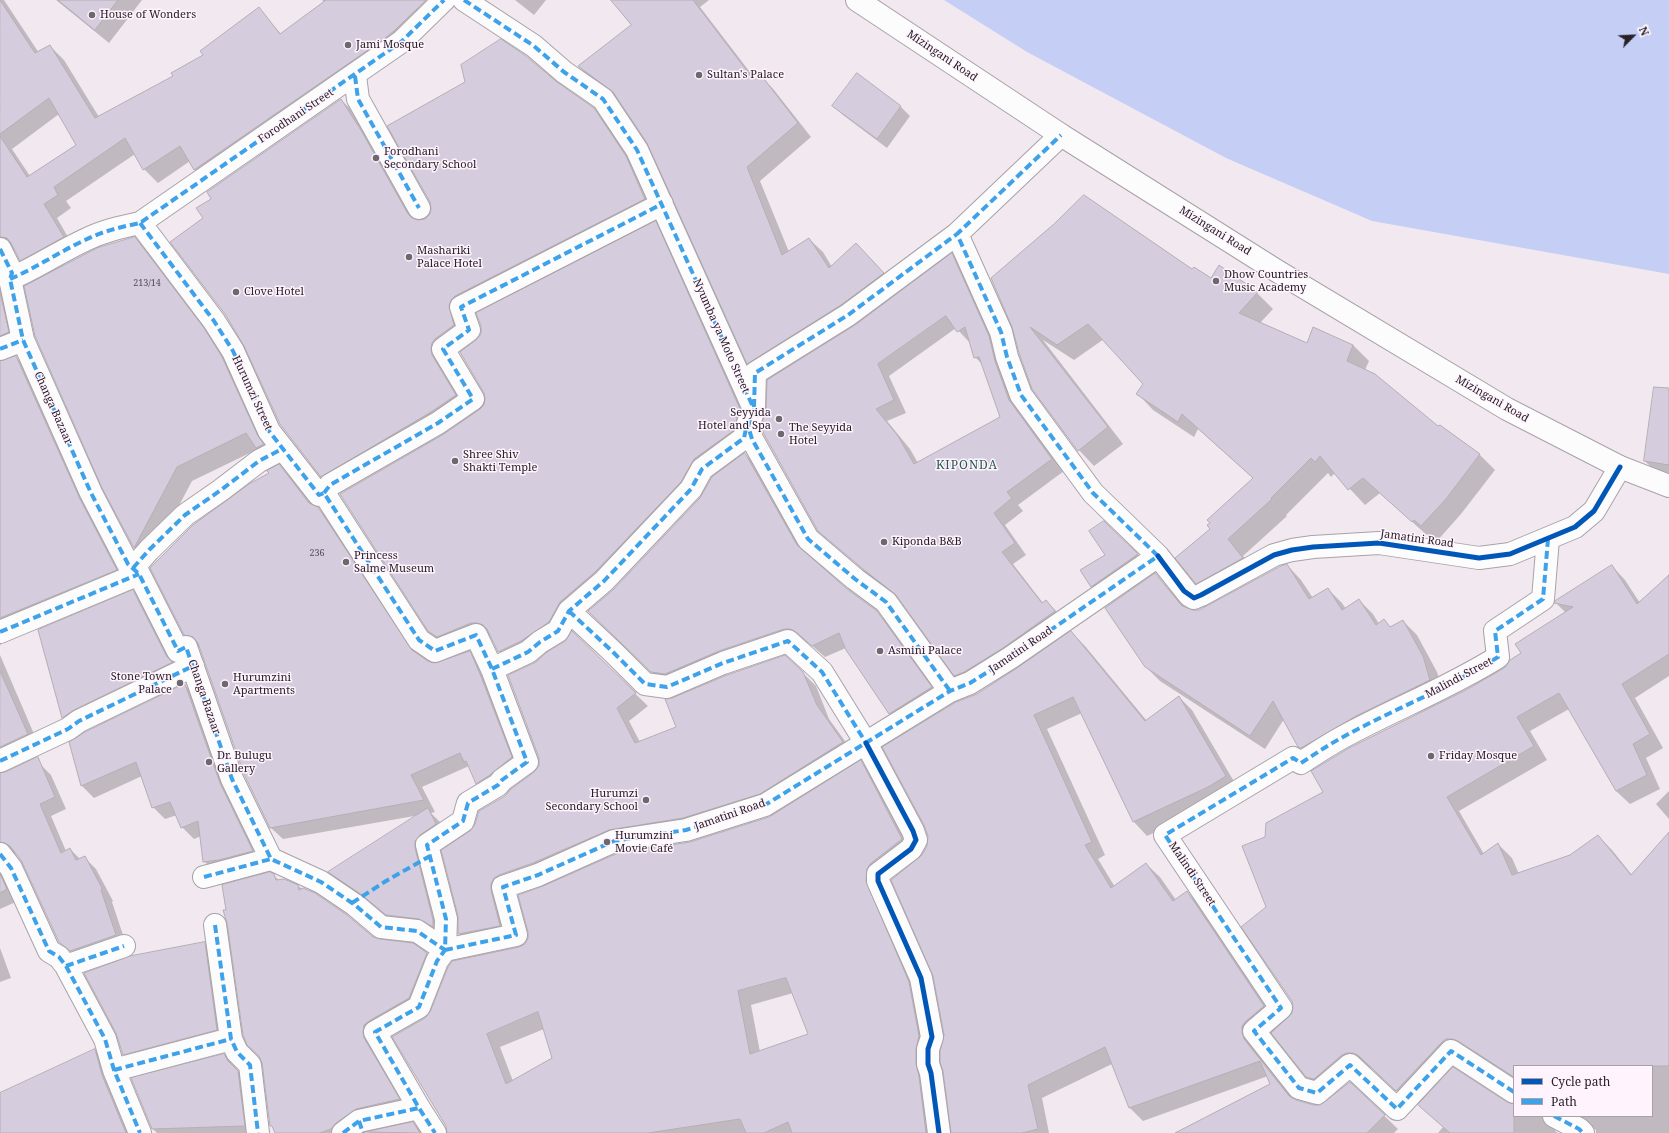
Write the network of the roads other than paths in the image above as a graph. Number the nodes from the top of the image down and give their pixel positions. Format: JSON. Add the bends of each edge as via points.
{"nodes":[{"id":1,"x":444,"y":0,"type":"edge"},
{"id":2,"x":464,"y":0,"type":"edge"},
{"id":3,"x":857,"y":0,"type":"edge"},
{"id":4,"x":354,"y":76,"type":"junction"},
{"id":5,"x":1060,"y":135,"type":"junction"},
{"id":6,"x":662,"y":204,"type":"junction"},
{"id":7,"x":419,"y":208,"type":"dead end"},
{"id":8,"x":140,"y":223,"type":"junction"},
{"id":9,"x":957,"y":234,"type":"junction"},
{"id":10,"x":0,"y":249,"type":"edge"},
{"id":11,"x":10,"y":278,"type":"junction"},
{"id":12,"x":24,"y":340,"type":"junction"},
{"id":13,"x":0,"y":349,"type":"edge"},
{"id":14,"x":754,"y":409,"type":"junction"},
{"id":15,"x":282,"y":449,"type":"junction"},
{"id":16,"x":1620,"y":467,"type":"junction"},
{"id":17,"x":1669,"y":486,"type":"edge"},
{"id":18,"x":324,"y":493,"type":"junction"},
{"id":19,"x":1548,"y":539,"type":"junction"},
{"id":20,"x":1158,"y":556,"type":"junction"},
{"id":21,"x":136,"y":571,"type":"junction"},
{"id":22,"x":569,"y":611,"type":"junction"},
{"id":23,"x":0,"y":632,"type":"edge"},
{"id":24,"x":193,"y":666,"type":"junction"},
{"id":25,"x":492,"y":669,"type":"junction"},
{"id":26,"x":950,"y":691,"type":"junction"},
{"id":27,"x":866,"y":743,"type":"junction"},
{"id":28,"x":0,"y":761,"type":"edge"},
{"id":29,"x":0,"y":854,"type":"edge"},
{"id":30,"x":270,"y":859,"type":"junction"},
{"id":31,"x":204,"y":877,"type":"dead end"},
{"id":32,"x":215,"y":926,"type":"dead end"},
{"id":33,"x":124,"y":946,"type":"dead end"},
{"id":34,"x":445,"y":950,"type":"junction"},
{"id":35,"x":66,"y":966,"type":"junction"},
{"id":36,"x":231,"y":1039,"type":"junction"},
{"id":37,"x":114,"y":1070,"type":"junction"},
{"id":38,"x":1513,"y":1091,"type":"edge"},
{"id":39,"x":419,"y":1108,"type":"junction"},
{"id":40,"x":1556,"y":1117,"type":"edge"},
{"id":41,"x":355,"y":1129,"type":"edge"},
{"id":42,"x":140,"y":1133,"type":"edge"},
{"id":43,"x":258,"y":1133,"type":"edge"},
{"id":44,"x":435,"y":1133,"type":"edge"},
{"id":45,"x":938,"y":1133,"type":"edge"},
{"id":46,"x":1583,"y":1133,"type":"edge"}],
"edges":[{"from":1,"to":4,"type":"street","name":"Forodhani Street","via":[[401,42]]},
{"from":2,"to":6,"type":"street","name":"Nyumba ya Moto Street","via":[[534,46],[564,72],[603,99],[637,150]]},
{"from":3,"to":5,"type":"street","name":"Mizingani Road"},
{"from":4,"to":7,"type":"street","via":[[358,99]]},
{"from":4,"to":8,"type":"street","name":"Forodhani Street"},
{"from":5,"to":9,"type":"street"},
{"from":5,"to":16,"type":"street","name":"Mizingani Road","via":[[1507,410]]},
{"from":6,"to":14,"type":"street","name":"Nyumba ya Moto Street"},
{"from":6,"to":18,"type":"street","via":[[461,307],[469,330],[443,349],[473,399],[438,423],[330,485]]},
{"from":8,"to":11,"type":"street","via":[[112,229],[85,240]]},
{"from":8,"to":15,"type":"street","name":"Hurumzi Street","via":[[214,321],[229,345],[269,431]]},
{"from":9,"to":14,"type":"street","via":[[848,316],[755,374]]},
{"from":9,"to":20,"type":"street","via":[[1001,332],[1021,395],[1093,493]]},
{"from":10,"to":11,"type":"street","via":[[12,272]]},
{"from":11,"to":12,"type":"street","name":"Changa Bazaar"},
{"from":12,"to":13,"type":"street"},
{"from":12,"to":21,"type":"street","name":"Changa Bazaar","via":[[92,492],[128,564]]},
{"from":14,"to":22,"type":"street","via":[[744,438],[702,469],[691,489],[604,581]]},
{"from":14,"to":26,"type":"street","via":[[748,426],[752,439],[808,538],[886,602]]},
{"from":15,"to":18,"type":"street","name":"Hurumzi Street","via":[[319,495]]},
{"from":15,"to":21,"type":"street","via":[[259,461],[186,515],[149,550]]},
{"from":16,"to":17,"type":"street","name":"Mizingani Road"},
{"from":16,"to":19,"type":"street","name":"Jamatini Road","via":[[1594,511],[1575,527]]},
{"from":18,"to":25,"type":"street","name":"Hurumzi Street","via":[[419,640],[435,651],[476,636]]},
{"from":19,"to":20,"type":"street","name":"Jamatini Road","via":[[1510,554],[1479,558],[1379,542],[1292,550],[1274,555],[1194,598],[1184,591]]},
{"from":19,"to":38,"type":"street","name":"Malindi Street","via":[[1543,599],[1495,631],[1498,657],[1441,689],[1342,737],[1300,763],[1293,758],[1165,835],[1281,1008],[1254,1031],[1299,1088],[1317,1093],[1350,1066],[1397,1109],[1451,1051]]},
{"from":20,"to":26,"type":"street","name":"Jamatini Road","via":[[1010,658],[970,683]]},
{"from":21,"to":23,"type":"street"},
{"from":21,"to":24,"type":"street","name":"Changa Bazaar","via":[[178,651],[186,647]]},
{"from":22,"to":25,"type":"street","via":[[558,631],[528,652]]},
{"from":22,"to":27,"type":"street","via":[[645,684],[666,687],[724,663],[788,642],[822,672]]},
{"from":24,"to":28,"type":"street"},
{"from":24,"to":30,"type":"street","name":"Changa Bazaar","via":[[232,779]]},
{"from":25,"to":34,"type":"street","via":[[527,762],[498,785],[468,803],[463,820],[427,845],[446,919]]},
{"from":26,"to":27,"type":"street","name":"Jamatini Road"},
{"from":27,"to":34,"type":"street","name":"Jamatini Road","via":[[765,805],[686,830],[614,841],[538,875],[503,887],[516,935]]},
{"from":27,"to":45,"type":"street","via":[[914,830],[916,840],[911,849],[878,874],[878,882],[921,978],[932,1037],[928,1058]]},
{"from":29,"to":35,"type":"street","via":[[11,868],[49,952],[59,957]]},
{"from":30,"to":31,"type":"street"},
{"from":30,"to":34,"type":"street","via":[[321,882],[381,927],[417,931]]},
{"from":32,"to":36,"type":"street"},
{"from":33,"to":35,"type":"street"},
{"from":34,"to":39,"type":"street","via":[[437,961],[419,1007],[375,1032]]},
{"from":35,"to":37,"type":"street","via":[[105,1039]]},
{"from":36,"to":37,"type":"street"},
{"from":36,"to":43,"type":"street","via":[[237,1052],[250,1065]]},
{"from":37,"to":42,"type":"street"},
{"from":39,"to":41,"type":"street"},
{"from":39,"to":44,"type":"street"},
{"from":40,"to":46,"type":"street"}]}
